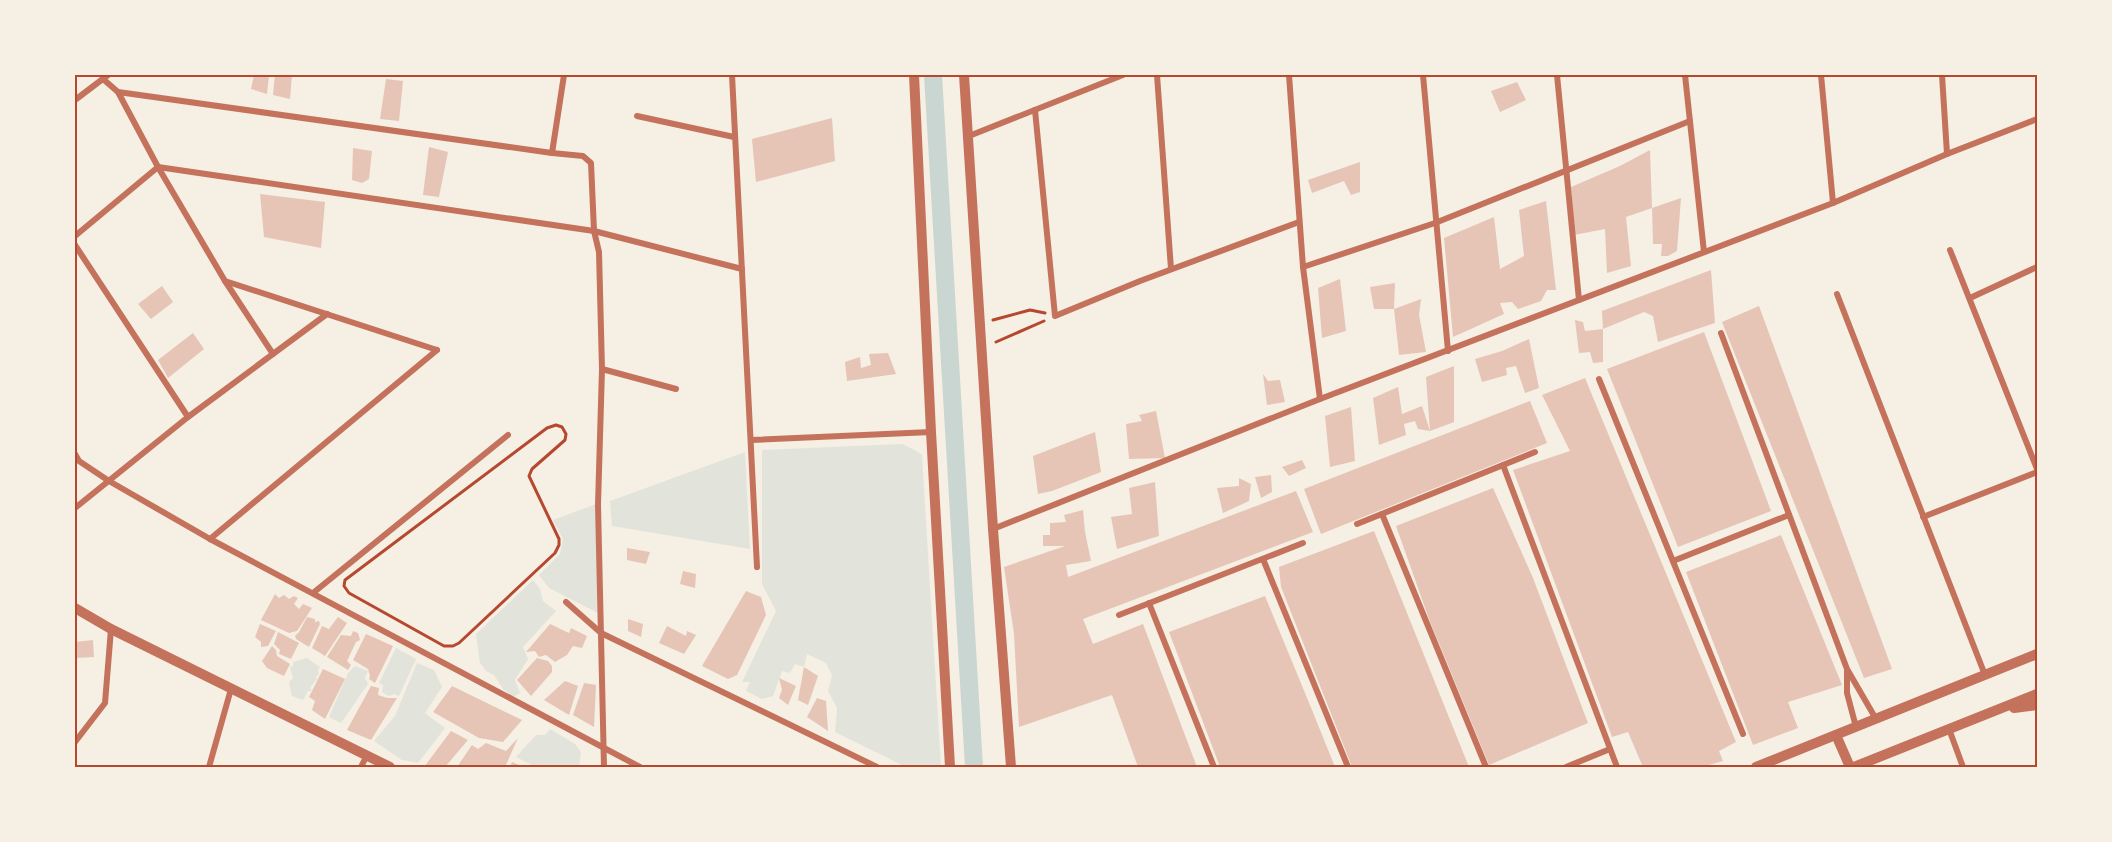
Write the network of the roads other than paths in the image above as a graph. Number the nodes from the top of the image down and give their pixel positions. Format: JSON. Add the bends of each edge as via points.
{"nodes":[{"id":1,"x":564,"y":75,"type":"edge"},
{"id":2,"x":732,"y":75,"type":"edge"},
{"id":3,"x":914,"y":75,"type":"edge"},
{"id":4,"x":964,"y":75,"type":"edge"},
{"id":5,"x":1123,"y":75,"type":"edge"},
{"id":6,"x":1157,"y":75,"type":"edge"},
{"id":7,"x":1290,"y":75,"type":"edge"},
{"id":8,"x":1423,"y":75,"type":"edge"},
{"id":9,"x":1557,"y":75,"type":"edge"},
{"id":10,"x":1685,"y":75,"type":"edge"},
{"id":11,"x":1821,"y":75,"type":"edge"},
{"id":12,"x":1942,"y":75,"type":"edge"},
{"id":13,"x":105,"y":77,"type":"edge"},
{"id":14,"x":118,"y":92,"type":"junction"},
{"id":15,"x":75,"y":100,"type":"edge"},
{"id":16,"x":1035,"y":110,"type":"junction"},
{"id":17,"x":638,"y":116,"type":"dead end"},
{"id":18,"x":2037,"y":119,"type":"edge"},
{"id":19,"x":1690,"y":121,"type":"junction"},
{"id":20,"x":969,"y":136,"type":"junction"},
{"id":21,"x":734,"y":137,"type":"junction"},
{"id":22,"x":552,"y":153,"type":"junction"},
{"id":23,"x":1947,"y":154,"type":"junction"},
{"id":24,"x":159,"y":167,"type":"junction"},
{"id":25,"x":1565,"y":171,"type":"junction"},
{"id":26,"x":1833,"y":203,"type":"junction"},
{"id":27,"x":1299,"y":222,"type":"junction"},
{"id":28,"x":1436,"y":223,"type":"junction"},
{"id":29,"x":594,"y":231,"type":"junction"},
{"id":30,"x":75,"y":236,"type":"edge"},
{"id":31,"x":75,"y":245,"type":"edge"},
{"id":32,"x":1950,"y":250,"type":"dead end"},
{"id":33,"x":1704,"y":252,"type":"junction"},
{"id":34,"x":1303,"y":267,"type":"junction"},
{"id":35,"x":2037,"y":267,"type":"edge"},
{"id":36,"x":742,"y":269,"type":"junction"},
{"id":37,"x":1171,"y":269,"type":"junction"},
{"id":38,"x":225,"y":281,"type":"junction"},
{"id":39,"x":1838,"y":294,"type":"dead end"},
{"id":40,"x":1970,"y":298,"type":"junction"},
{"id":41,"x":1579,"y":300,"type":"junction"},
{"id":42,"x":327,"y":314,"type":"junction"},
{"id":43,"x":1721,"y":333,"type":"dead end"},
{"id":44,"x":1448,"y":351,"type":"junction"},
{"id":45,"x":273,"y":354,"type":"junction"},
{"id":46,"x":602,"y":369,"type":"junction"},
{"id":47,"x":1599,"y":380,"type":"dead end"},
{"id":48,"x":676,"y":389,"type":"dead end"},
{"id":49,"x":1320,"y":399,"type":"junction"},
{"id":50,"x":188,"y":417,"type":"junction"},
{"id":51,"x":931,"y":432,"type":"junction"},
{"id":52,"x":508,"y":435,"type":"dead end"},
{"id":53,"x":751,"y":440,"type":"junction"},
{"id":54,"x":1535,"y":452,"type":"dead end"},
{"id":55,"x":75,"y":454,"type":"edge"},
{"id":56,"x":77,"y":460,"type":"edge"},
{"id":57,"x":1503,"y":465,"type":"junction"},
{"id":58,"x":2037,"y":471,"type":"edge"},
{"id":59,"x":109,"y":481,"type":"junction"},
{"id":60,"x":75,"y":508,"type":"edge"},
{"id":61,"x":1382,"y":514,"type":"junction"},
{"id":62,"x":1789,"y":514,"type":"junction"},
{"id":63,"x":1923,"y":518,"type":"junction"},
{"id":64,"x":1357,"y":524,"type":"dead end"},
{"id":65,"x":993,"y":529,"type":"junction"},
{"id":66,"x":210,"y":539,"type":"junction"},
{"id":67,"x":1303,"y":543,"type":"dead end"},
{"id":68,"x":1263,"y":559,"type":"junction"},
{"id":69,"x":1673,"y":561,"type":"junction"},
{"id":70,"x":757,"y":567,"type":"dead end"},
{"id":71,"x":313,"y":593,"type":"junction"},
{"id":72,"x":566,"y":602,"type":"dead end"},
{"id":73,"x":1149,"y":603,"type":"junction"},
{"id":74,"x":75,"y":608,"type":"edge"},
{"id":75,"x":1119,"y":615,"type":"dead end"},
{"id":76,"x":111,"y":629,"type":"junction"},
{"id":77,"x":601,"y":633,"type":"junction"},
{"id":78,"x":2037,"y":654,"type":"edge"},
{"id":79,"x":1847,"y":669,"type":"junction"},
{"id":80,"x":1985,"y":675,"type":"junction"},
{"id":81,"x":231,"y":689,"type":"junction"},
{"id":82,"x":2037,"y":694,"type":"edge"},
{"id":83,"x":2037,"y":705,"type":"edge"},
{"id":84,"x":1995,"y":711,"type":"junction"},
{"id":85,"x":1876,"y":719,"type":"junction"},
{"id":86,"x":1856,"y":727,"type":"junction"},
{"id":87,"x":1949,"y":729,"type":"junction"},
{"id":88,"x":1743,"y":734,"type":"dead end"},
{"id":89,"x":1836,"y":735,"type":"junction"},
{"id":90,"x":75,"y":742,"type":"edge"},
{"id":91,"x":603,"y":749,"type":"junction"},
{"id":92,"x":1610,"y":749,"type":"junction"},
{"id":93,"x":368,"y":756,"type":"junction"},
{"id":94,"x":209,"y":767,"type":"edge"},
{"id":95,"x":361,"y":767,"type":"edge"},
{"id":96,"x":390,"y":767,"type":"edge"},
{"id":97,"x":604,"y":767,"type":"edge"},
{"id":98,"x":640,"y":767,"type":"edge"},
{"id":99,"x":877,"y":767,"type":"edge"},
{"id":100,"x":950,"y":767,"type":"edge"},
{"id":101,"x":1011,"y":767,"type":"edge"},
{"id":102,"x":1214,"y":767,"type":"edge"},
{"id":103,"x":1348,"y":767,"type":"edge"},
{"id":104,"x":1486,"y":767,"type":"edge"},
{"id":105,"x":1566,"y":767,"type":"edge"},
{"id":106,"x":1617,"y":767,"type":"edge"},
{"id":107,"x":1756,"y":767,"type":"edge"},
{"id":108,"x":1852,"y":767,"type":"edge"},
{"id":109,"x":1963,"y":767,"type":"edge"}],
"edges":[{"from":1,"to":22,"type":"street"},
{"from":2,"to":21,"type":"street"},
{"from":3,"to":51,"type":"street"},
{"from":4,"to":20,"type":"street"},
{"from":5,"to":16,"type":"street"},
{"from":6,"to":37,"type":"street"},
{"from":7,"to":27,"type":"street"},
{"from":8,"to":28,"type":"street"},
{"from":9,"to":25,"type":"street"},
{"from":10,"to":19,"type":"street"},
{"from":11,"to":26,"type":"street"},
{"from":12,"to":23,"type":"street"},
{"from":13,"to":14,"type":"street"},
{"from":13,"to":15,"type":"street"},
{"from":14,"to":22,"type":"street"},
{"from":14,"to":24,"type":"street"},
{"from":16,"to":20,"type":"street"},
{"from":16,"to":37,"type":"street","via":[[1055,316]]},
{"from":17,"to":21,"type":"street"},
{"from":18,"to":23,"type":"street"},
{"from":19,"to":25,"type":"street"},
{"from":19,"to":33,"type":"street"},
{"from":20,"to":65,"type":"street"},
{"from":21,"to":36,"type":"street"},
{"from":22,"to":29,"type":"street","via":[[583,156],[591,163]]},
{"from":23,"to":26,"type":"street"},
{"from":24,"to":29,"type":"street"},
{"from":24,"to":30,"type":"street"},
{"from":24,"to":38,"type":"street"},
{"from":25,"to":28,"type":"street"},
{"from":25,"to":41,"type":"street"},
{"from":26,"to":33,"type":"street"},
{"from":27,"to":34,"type":"street"},
{"from":27,"to":37,"type":"street"},
{"from":28,"to":34,"type":"street"},
{"from":28,"to":44,"type":"street"},
{"from":29,"to":36,"type":"street"},
{"from":29,"to":46,"type":"street","via":[[599,252]]},
{"from":31,"to":50,"type":"street"},
{"from":32,"to":40,"type":"street"},
{"from":33,"to":41,"type":"street"},
{"from":34,"to":49,"type":"street"},
{"from":35,"to":40,"type":"street"},
{"from":36,"to":53,"type":"street"},
{"from":38,"to":42,"type":"street"},
{"from":38,"to":45,"type":"street"},
{"from":39,"to":63,"type":"street"},
{"from":40,"to":58,"type":"street"},
{"from":41,"to":44,"type":"street"},
{"from":42,"to":45,"type":"street"},
{"from":42,"to":66,"type":"street","via":[[437,350]]},
{"from":43,"to":62,"type":"street"},
{"from":44,"to":49,"type":"street"},
{"from":45,"to":50,"type":"street"},
{"from":46,"to":48,"type":"street"},
{"from":46,"to":77,"type":"street","via":[[598,505]]},
{"from":47,"to":69,"type":"street"},
{"from":49,"to":65,"type":"street"},
{"from":50,"to":59,"type":"street"},
{"from":51,"to":53,"type":"street"},
{"from":51,"to":100,"type":"street"},
{"from":52,"to":71,"type":"street"},
{"from":53,"to":70,"type":"street"},
{"from":54,"to":57,"type":"street"},
{"from":55,"to":56,"type":"street"},
{"from":56,"to":59,"type":"street"},
{"from":57,"to":61,"type":"street"},
{"from":57,"to":92,"type":"street"},
{"from":58,"to":63,"type":"street"},
{"from":59,"to":60,"type":"street"},
{"from":59,"to":66,"type":"street"},
{"from":61,"to":64,"type":"street"},
{"from":61,"to":104,"type":"street"},
{"from":62,"to":69,"type":"street"},
{"from":62,"to":79,"type":"street"},
{"from":63,"to":80,"type":"street"},
{"from":65,"to":101,"type":"street"},
{"from":66,"to":71,"type":"street"},
{"from":67,"to":68,"type":"street"},
{"from":68,"to":73,"type":"street"},
{"from":68,"to":103,"type":"street"},
{"from":69,"to":88,"type":"street"},
{"from":71,"to":91,"type":"street"},
{"from":72,"to":77,"type":"street"},
{"from":73,"to":75,"type":"street"},
{"from":73,"to":102,"type":"street"},
{"from":74,"to":76,"type":"street"},
{"from":76,"to":81,"type":"street"},
{"from":76,"to":90,"type":"street","via":[[105,703]]},
{"from":77,"to":91,"type":"street"},
{"from":77,"to":99,"type":"street"},
{"from":78,"to":80,"type":"street"},
{"from":79,"to":85,"type":"street"},
{"from":79,"to":86,"type":"street","via":[[1847,693]]},
{"from":80,"to":85,"type":"street"},
{"from":81,"to":93,"type":"street"},
{"from":81,"to":94,"type":"street"},
{"from":82,"to":84,"type":"street"},
{"from":83,"to":84,"type":"street"},
{"from":84,"to":87,"type":"street"},
{"from":85,"to":86,"type":"street"},
{"from":86,"to":89,"type":"street"},
{"from":87,"to":108,"type":"street"},
{"from":87,"to":109,"type":"street"},
{"from":89,"to":107,"type":"street"},
{"from":89,"to":108,"type":"street"},
{"from":91,"to":97,"type":"street"},
{"from":91,"to":98,"type":"street"},
{"from":92,"to":105,"type":"street"},
{"from":92,"to":106,"type":"street"},
{"from":93,"to":95,"type":"street"},
{"from":93,"to":96,"type":"street"}]}
